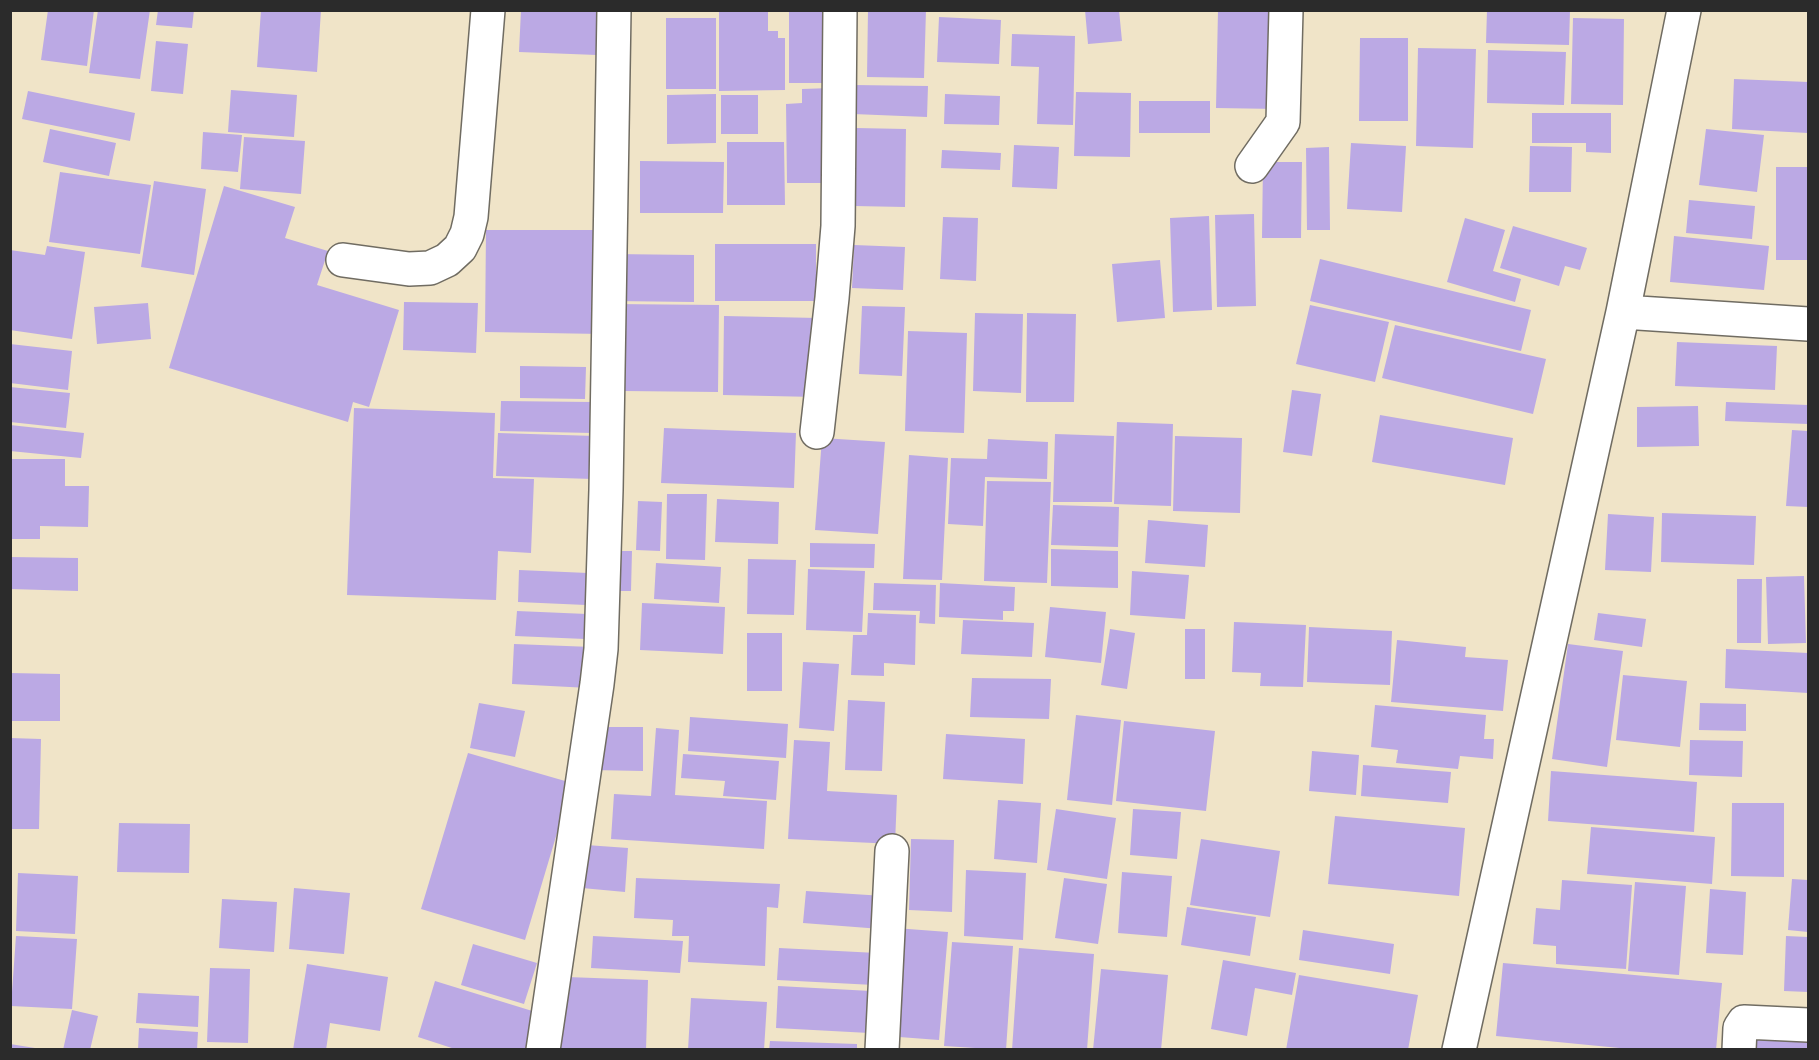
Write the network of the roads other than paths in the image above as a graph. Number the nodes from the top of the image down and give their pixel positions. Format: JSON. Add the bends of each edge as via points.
{"nodes":[{"id":1,"x":488,"y":10,"type":"edge"},
{"id":2,"x":614,"y":10,"type":"edge"},
{"id":3,"x":840,"y":10,"type":"edge"},
{"id":4,"x":1286,"y":10,"type":"edge"},
{"id":5,"x":1684,"y":10,"type":"edge"},
{"id":6,"x":1252,"y":166,"type":"dead end"},
{"id":7,"x":343,"y":260,"type":"dead end"},
{"id":8,"x":1623,"y":312,"type":"junction"},
{"id":9,"x":1809,"y":324,"type":"edge"},
{"id":10,"x":817,"y":432,"type":"dead end"},
{"id":11,"x":892,"y":852,"type":"dead end"},
{"id":12,"x":1809,"y":1024,"type":"edge"},
{"id":13,"x":543,"y":1050,"type":"edge"},
{"id":14,"x":882,"y":1050,"type":"edge"},
{"id":15,"x":1459,"y":1050,"type":"edge"},
{"id":16,"x":1739,"y":1050,"type":"edge"}],
"edges":[{"from":1,"to":7,"type":"street","via":[[471,217],[460,248],[430,268]]},
{"from":2,"to":13,"type":"street","via":[[601,649]]},
{"from":3,"to":10,"type":"street","via":[[837,226]]},
{"from":4,"to":6,"type":"street","via":[[1284,122]]},
{"from":5,"to":8,"type":"street"},
{"from":8,"to":9,"type":"street"},
{"from":8,"to":15,"type":"street"},
{"from":11,"to":14,"type":"street"},
{"from":12,"to":16,"type":"street","via":[[1744,1022]]}]}
